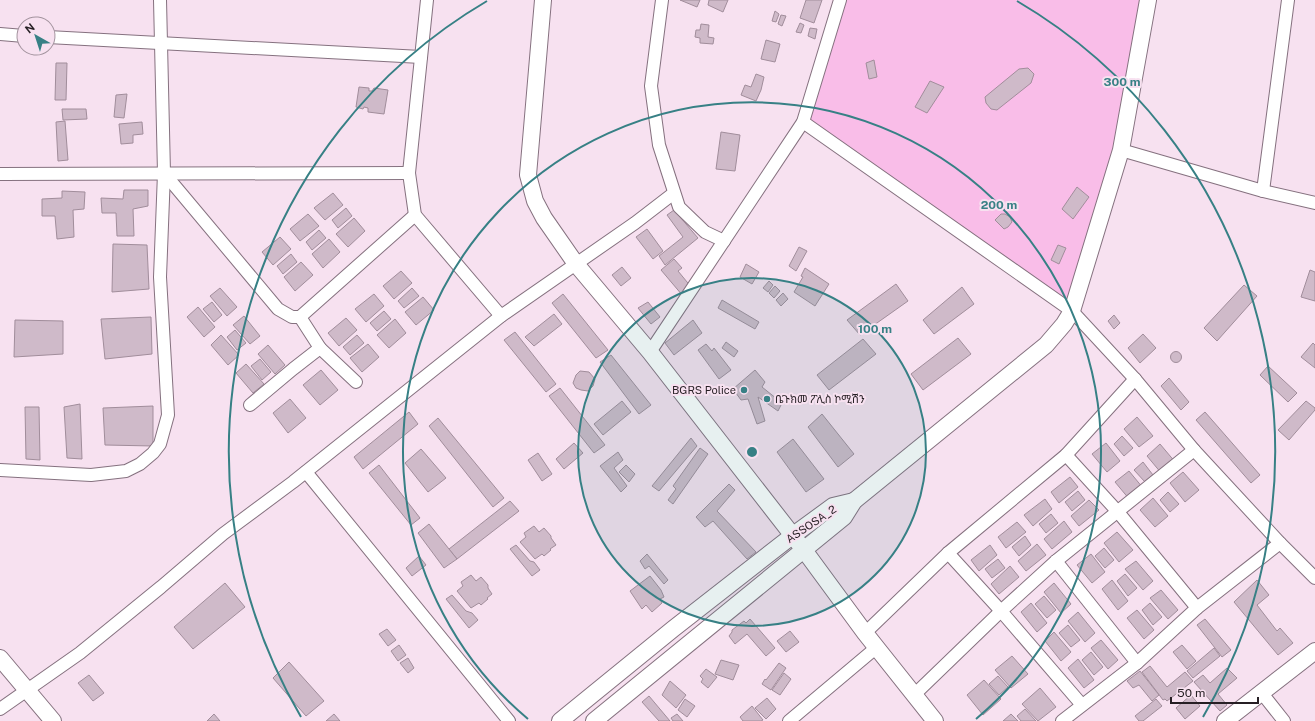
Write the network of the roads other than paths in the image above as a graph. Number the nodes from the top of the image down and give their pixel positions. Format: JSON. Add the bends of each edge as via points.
{"nodes":[{"id":1,"x":160,"y":0,"type":"edge"},
{"id":2,"x":427,"y":0,"type":"edge"},
{"id":3,"x":543,"y":0,"type":"edge"},
{"id":4,"x":662,"y":0,"type":"edge"},
{"id":5,"x":840,"y":0,"type":"edge"},
{"id":6,"x":1148,"y":0,"type":"edge"},
{"id":7,"x":1288,"y":0,"type":"edge"},
{"id":8,"x":0,"y":34,"type":"edge"},
{"id":9,"x":16,"y":35,"type":"edge"},
{"id":10,"x":56,"y":37,"type":"edge"},
{"id":11,"x":161,"y":42,"type":"junction"},
{"id":12,"x":421,"y":57,"type":"junction"},
{"id":13,"x":803,"y":122,"type":"junction"},
{"id":14,"x":1120,"y":150,"type":"junction"},
{"id":15,"x":164,"y":173,"type":"junction"},
{"id":16,"x":408,"y":173,"type":"junction"},
{"id":17,"x":0,"y":174,"type":"edge"},
{"id":18,"x":1263,"y":191,"type":"junction"},
{"id":19,"x":674,"y":193,"type":"junction"},
{"id":20,"x":1315,"y":203,"type":"edge"},
{"id":21,"x":415,"y":215,"type":"junction"},
{"id":22,"x":724,"y":241,"type":"junction"},
{"id":23,"x":576,"y":264,"type":"junction"},
{"id":24,"x":1072,"y":312,"type":"junction"},
{"id":25,"x":501,"y":316,"type":"junction"},
{"id":26,"x":300,"y":317,"type":"junction"},
{"id":27,"x":320,"y":348,"type":"junction"},
{"id":28,"x":650,"y":352,"type":"junction"},
{"id":29,"x":1135,"y":379,"type":"junction"},
{"id":30,"x":356,"y":382,"type":"dead end"},
{"id":31,"x":250,"y":405,"type":"dead end"},
{"id":32,"x":1194,"y":450,"type":"junction"},
{"id":33,"x":1066,"y":455,"type":"junction"},
{"id":34,"x":0,"y":470,"type":"edge"},
{"id":35,"x":306,"y":472,"type":"junction"},
{"id":36,"x":854,"y":500,"type":"junction"},
{"id":37,"x":1118,"y":512,"type":"junction"},
{"id":38,"x":792,"y":536,"type":"junction"},
{"id":39,"x":1280,"y":543,"type":"junction"},
{"id":40,"x":804,"y":550,"type":"junction"},
{"id":41,"x":948,"y":553,"type":"junction"},
{"id":42,"x":1056,"y":561,"type":"junction"},
{"id":43,"x":1315,"y":578,"type":"edge"},
{"id":44,"x":1197,"y":608,"type":"junction"},
{"id":45,"x":1001,"y":611,"type":"junction"},
{"id":46,"x":865,"y":632,"type":"junction"},
{"id":47,"x":877,"y":647,"type":"junction"},
{"id":48,"x":1315,"y":651,"type":"edge"},
{"id":49,"x":0,"y":658,"type":"edge"},
{"id":50,"x":1137,"y":663,"type":"junction"},
{"id":51,"x":28,"y":691,"type":"junction"},
{"id":52,"x":1261,"y":692,"type":"junction"},
{"id":53,"x":914,"y":695,"type":"junction"},
{"id":54,"x":1082,"y":705,"type":"junction"},
{"id":55,"x":0,"y":709,"type":"edge"},
{"id":56,"x":53,"y":721,"type":"edge"},
{"id":57,"x":509,"y":721,"type":"edge"},
{"id":58,"x":560,"y":721,"type":"edge"},
{"id":59,"x":594,"y":721,"type":"edge"},
{"id":60,"x":789,"y":721,"type":"edge"},
{"id":61,"x":935,"y":721,"type":"edge"},
{"id":62,"x":1062,"y":721,"type":"edge"},
{"id":63,"x":1225,"y":721,"type":"edge"},
{"id":64,"x":1284,"y":721,"type":"edge"}],
"edges":[{"from":1,"to":11,"type":"street"},
{"from":2,"to":12,"type":"street"},
{"from":3,"to":23,"type":"street","via":[[528,175],[535,200],[544,218]]},
{"from":4,"to":19,"type":"street","via":[[651,86],[660,145]]},
{"from":5,"to":13,"type":"street"},
{"from":6,"to":14,"type":"street"},
{"from":7,"to":18,"type":"street"},
{"from":8,"to":9,"type":"street"},
{"from":10,"to":11,"type":"street"},
{"from":11,"to":12,"type":"street"},
{"from":11,"to":15,"type":"street"},
{"from":12,"to":16,"type":"street"},
{"from":13,"to":22,"type":"street"},
{"from":13,"to":24,"type":"street"},
{"from":14,"to":18,"type":"street"},
{"from":14,"to":24,"type":"street"},
{"from":15,"to":16,"type":"street"},
{"from":15,"to":17,"type":"street"},
{"from":15,"to":26,"type":"street","via":[[278,309]]},
{"from":15,"to":34,"type":"street","via":[[160,277],[168,415],[160,444],[140,464],[126,471],[91,475]]},
{"from":16,"to":21,"type":"street"},
{"from":18,"to":20,"type":"street"},
{"from":19,"to":22,"type":"street","via":[[679,207],[705,232]]},
{"from":19,"to":23,"type":"street"},
{"from":21,"to":25,"type":"street"},
{"from":21,"to":26,"type":"street"},
{"from":22,"to":28,"type":"street"},
{"from":23,"to":25,"type":"street"},
{"from":23,"to":28,"type":"street"},
{"from":24,"to":29,"type":"street"},
{"from":24,"to":36,"type":"street","via":[[1046,345]]},
{"from":25,"to":35,"type":"street"},
{"from":26,"to":27,"type":"street"},
{"from":27,"to":30,"type":"street"},
{"from":27,"to":31,"type":"street"},
{"from":28,"to":38,"type":"street"},
{"from":29,"to":32,"type":"street"},
{"from":29,"to":33,"type":"street"},
{"from":32,"to":37,"type":"street"},
{"from":32,"to":39,"type":"street"},
{"from":33,"to":37,"type":"street"},
{"from":33,"to":41,"type":"street"},
{"from":35,"to":51,"type":"street","via":[[223,534],[161,588]]},
{"from":35,"to":57,"type":"street"},
{"from":36,"to":38,"type":"street","name":"ASSOSA_2","via":[[833,506]]},
{"from":36,"to":40,"type":"street","name":"ASSOSA_2","via":[[844,518]]},
{"from":37,"to":42,"type":"street"},
{"from":37,"to":44,"type":"street"},
{"from":38,"to":40,"type":"street"},
{"from":38,"to":58,"type":"street","name":"ASSOSA_2"},
{"from":39,"to":43,"type":"street"},
{"from":39,"to":44,"type":"street"},
{"from":40,"to":46,"type":"street"},
{"from":40,"to":59,"type":"street","name":"ASSOSA_2"},
{"from":41,"to":45,"type":"street"},
{"from":41,"to":46,"type":"street"},
{"from":42,"to":45,"type":"street"},
{"from":42,"to":50,"type":"street"},
{"from":44,"to":50,"type":"street"},
{"from":45,"to":53,"type":"street"},
{"from":45,"to":54,"type":"street"},
{"from":46,"to":47,"type":"street"},
{"from":47,"to":53,"type":"street"},
{"from":47,"to":60,"type":"street"},
{"from":48,"to":52,"type":"street"},
{"from":49,"to":51,"type":"street"},
{"from":50,"to":54,"type":"street"},
{"from":51,"to":55,"type":"street"},
{"from":51,"to":56,"type":"street"},
{"from":52,"to":63,"type":"street"},
{"from":52,"to":64,"type":"street"},
{"from":53,"to":61,"type":"street"},
{"from":54,"to":62,"type":"street"}]}
